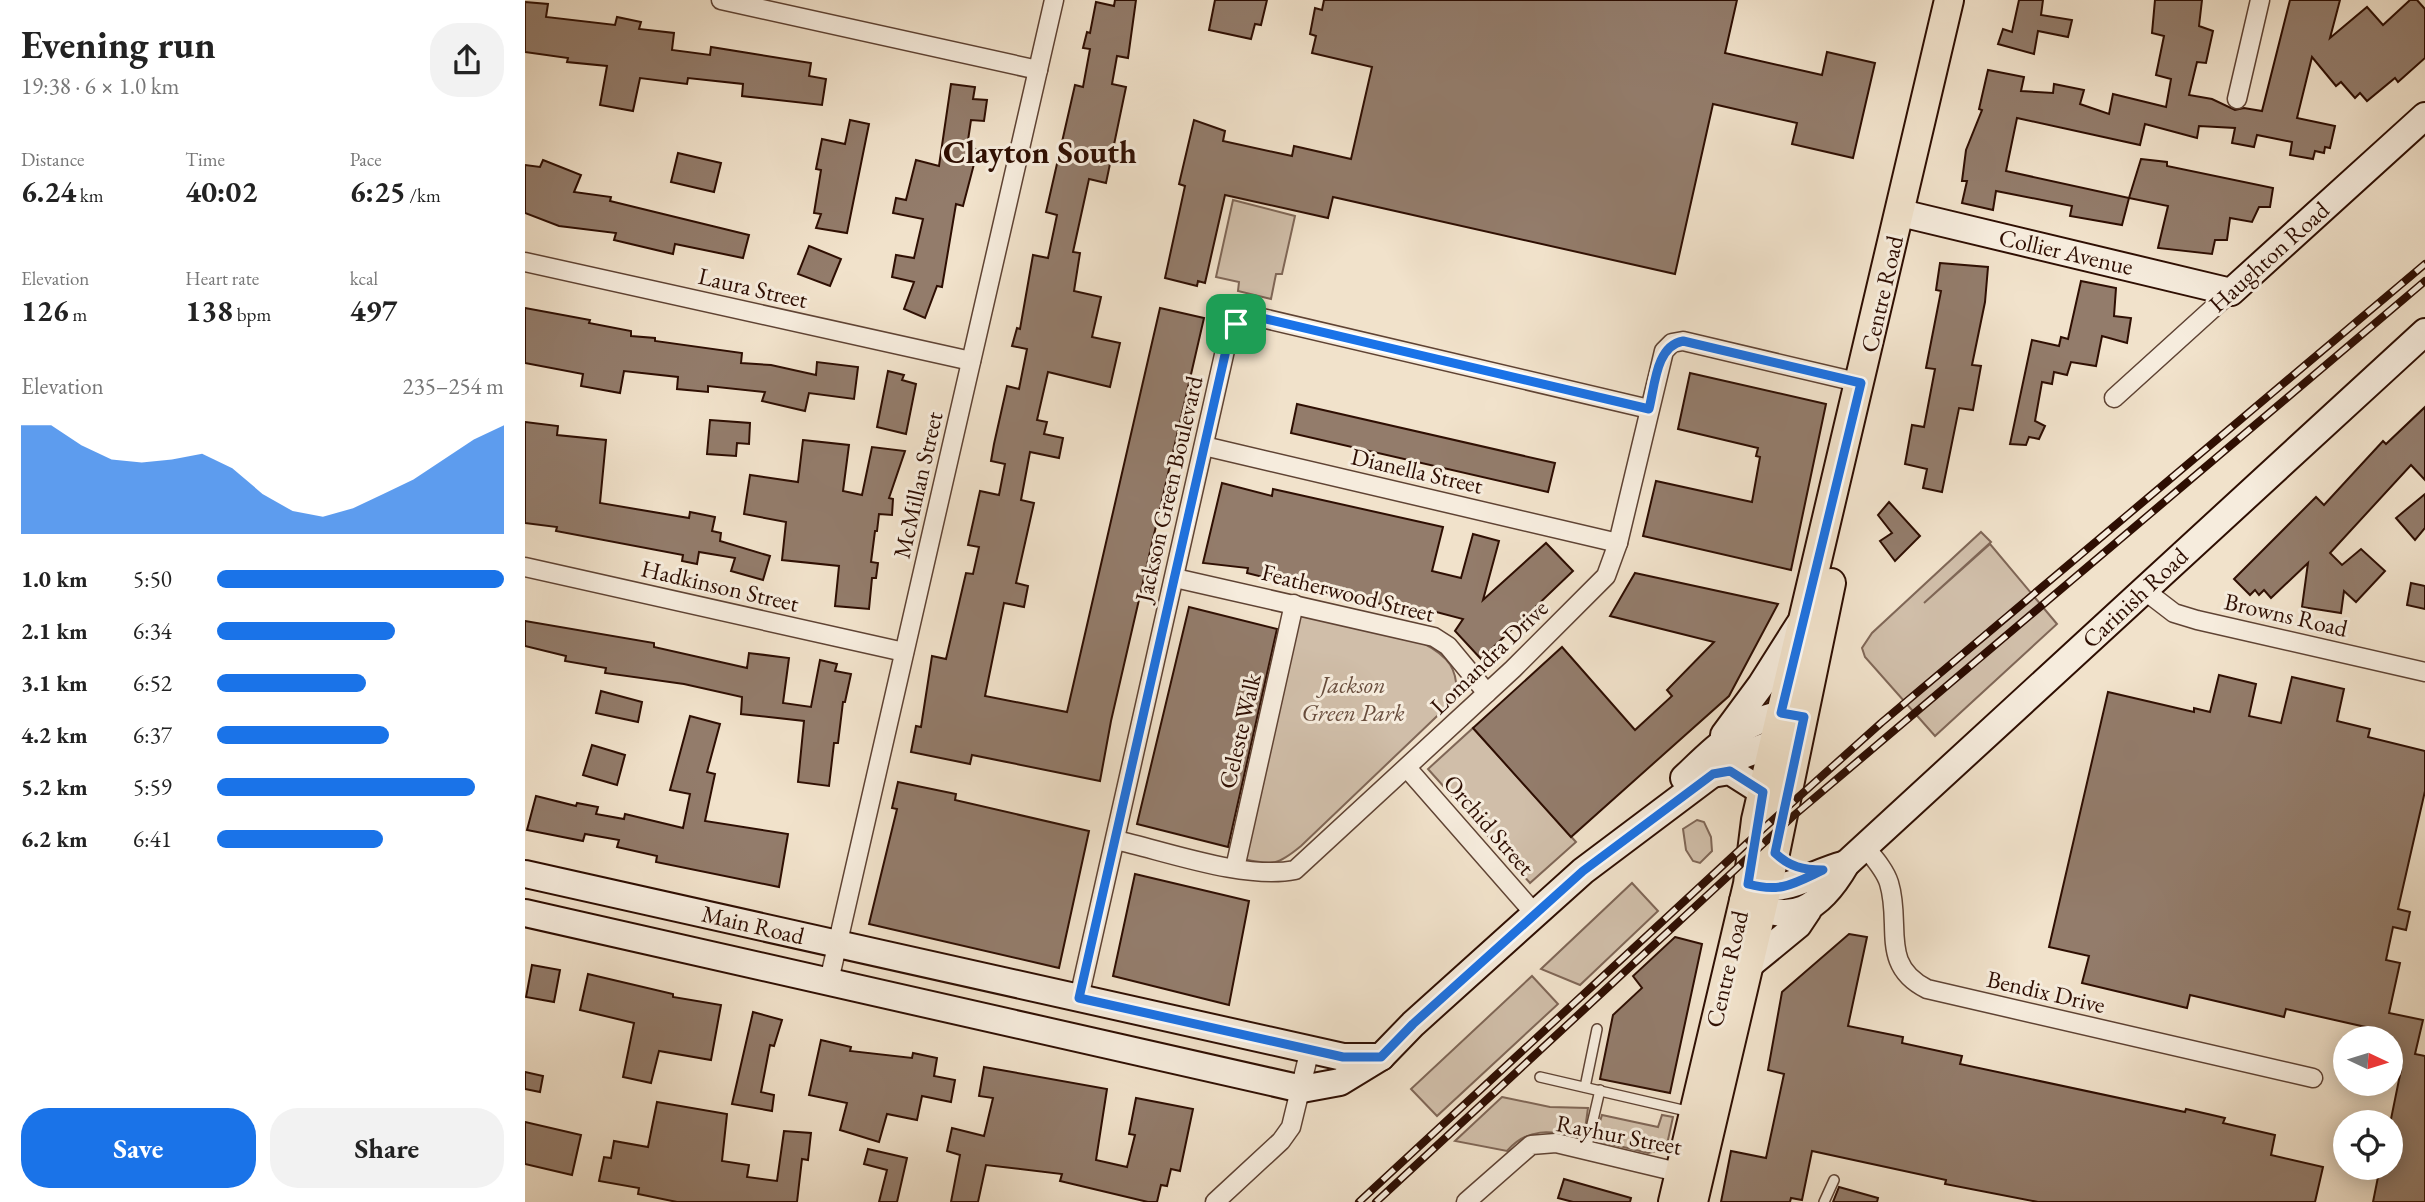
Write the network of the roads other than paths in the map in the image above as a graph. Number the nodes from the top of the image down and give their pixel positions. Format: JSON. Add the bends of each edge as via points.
{"nodes":[{"id":1,"x":721,"y":0,"type":"edge"},
{"id":2,"x":1054,"y":0,"type":"edge"},
{"id":3,"x":1949,"y":0,"type":"edge"},
{"id":4,"x":1965,"y":0,"type":"edge"},
{"id":5,"x":2260,"y":0,"type":"edge"},
{"id":6,"x":1038,"y":71,"type":"junction"},
{"id":7,"x":2237,"y":99,"type":"dead end"},
{"id":8,"x":2425,"y":116,"type":"edge"},
{"id":9,"x":1909,"y":215,"type":"junction"},
{"id":10,"x":525,"y":262,"type":"edge"},
{"id":11,"x":2231,"y":292,"type":"junction"},
{"id":12,"x":2425,"y":332,"type":"edge"},
{"id":13,"x":971,"y":361,"type":"junction"},
{"id":14,"x":1861,"y":383,"type":"junction"},
{"id":15,"x":2114,"y":398,"type":"dead end"},
{"id":16,"x":1649,"y":409,"type":"junction"},
{"id":17,"x":1204,"y":446,"type":"junction"},
{"id":18,"x":1618,"y":543,"type":"junction"},
{"id":19,"x":525,"y":567,"type":"edge"},
{"id":20,"x":1175,"y":578,"type":"junction"},
{"id":21,"x":2144,"y":590,"type":"junction"},
{"id":22,"x":1294,"y":604,"type":"junction"},
{"id":23,"x":1804,"y":615,"type":"junction"},
{"id":24,"x":904,"y":652,"type":"junction"},
{"id":25,"x":2425,"y":671,"type":"edge"},
{"id":26,"x":1487,"y":693,"type":"junction"},
{"id":27,"x":1789,"y":728,"type":"junction"},
{"id":28,"x":1711,"y":763,"type":"junction"},
{"id":29,"x":1407,"y":768,"type":"junction"},
{"id":30,"x":1763,"y":792,"type":"junction"},
{"id":31,"x":1116,"y":841,"type":"junction"},
{"id":32,"x":1775,"y":853,"type":"junction"},
{"id":33,"x":1845,"y":861,"type":"junction"},
{"id":34,"x":1234,"y":868,"type":"junction"},
{"id":35,"x":525,"y":874,"type":"edge"},
{"id":36,"x":1755,"y":896,"type":"junction"},
{"id":37,"x":1808,"y":909,"type":"junction"},
{"id":38,"x":525,"y":913,"type":"edge"},
{"id":39,"x":1535,"y":914,"type":"junction"},
{"id":40,"x":837,"y":944,"type":"junction"},
{"id":41,"x":1748,"y":966,"type":"junction"},
{"id":42,"x":981,"y":976,"type":"junction"},
{"id":43,"x":829,"y":981,"type":"junction"},
{"id":44,"x":1079,"y":998,"type":"junction"},
{"id":45,"x":973,"y":1013,"type":"junction"},
{"id":46,"x":1597,"y":1029,"type":"dead end"},
{"id":47,"x":1310,"y":1049,"type":"junction"},
{"id":48,"x":1381,"y":1057,"type":"junction"},
{"id":49,"x":1540,"y":1077,"type":"dead end"},
{"id":50,"x":2313,"y":1078,"type":"dead end"},
{"id":51,"x":1585,"y":1087,"type":"junction"},
{"id":52,"x":1302,"y":1089,"type":"junction"},
{"id":53,"x":1601,"y":1090,"type":"junction"},
{"id":54,"x":1693,"y":1112,"type":"junction"},
{"id":55,"x":1586,"y":1150,"type":"junction"},
{"id":56,"x":1834,"y":1180,"type":"dead end"},
{"id":57,"x":1690,"y":1184,"type":"edge"},
{"id":58,"x":1215,"y":1202,"type":"edge"},
{"id":59,"x":1466,"y":1202,"type":"edge"},
{"id":60,"x":1673,"y":1202,"type":"edge"},
{"id":61,"x":1824,"y":1202,"type":"edge"}],
"edges":[{"from":1,"to":6,"type":"street"},
{"from":2,"to":6,"type":"street","name":"McMillan Street"},
{"from":3,"to":9,"type":"main road","name":"Centre Road"},
{"from":4,"to":9,"type":"main road","name":"Centre Road"},
{"from":5,"to":7,"type":"street"},
{"from":6,"to":13,"type":"street","name":"McMillan Street"},
{"from":8,"to":11,"type":"main road","name":"Haughton Road"},
{"from":9,"to":11,"type":"main road","name":"Collier Avenue"},
{"from":9,"to":14,"type":"main road","name":"Centre Road"},
{"from":9,"to":27,"type":"main road","name":"Centre Road"},
{"from":10,"to":13,"type":"street","name":"Laura Street"},
{"from":11,"to":15,"type":"street","name":"Haughton Road"},
{"from":12,"to":21,"type":"main road","name":"Carinish Road"},
{"from":13,"to":24,"type":"street","name":"McMillan Street"},
{"from":14,"to":16,"type":"street","name":"Lomandra Drive","via":[[1683,341],[1664,351]]},
{"from":14,"to":23,"type":"main road","name":"Centre Road"},
{"from":16,"to":17,"type":"street","name":"Jackson Green Boulevard","via":[[1262,318],[1249,319],[1236,324],[1229,337]]},
{"from":16,"to":18,"type":"street","name":"Lomandra Drive"},
{"from":17,"to":18,"type":"street","name":"Dianella Street"},
{"from":17,"to":20,"type":"street","name":"Jackson Green Boulevard"},
{"from":18,"to":26,"type":"street","name":"Lomandra Drive","via":[[1606,576]]},
{"from":19,"to":24,"type":"street","name":"Hadkinson Street"},
{"from":20,"to":22,"type":"street","name":"Featherwood Street"},
{"from":20,"to":31,"type":"street","name":"Jackson Green Boulevard"},
{"from":21,"to":25,"type":"street","name":"Browns Road","via":[[2174,613],[2197,620]]},
{"from":21,"to":33,"type":"main road","name":"Carinish Road"},
{"from":22,"to":26,"type":"street","name":"Featherwood Street","via":[[1434,637],[1448,646]]},
{"from":22,"to":34,"type":"street","name":"Celeste Walk"},
{"from":23,"to":27,"type":"main road","name":"Centre Road"},
{"from":23,"to":28,"type":"main road"},
{"from":24,"to":40,"type":"street","name":"McMillan Street"},
{"from":26,"to":29,"type":"street","name":"Lomandra Drive"},
{"from":27,"to":28,"type":"main road","via":[[1743,755]]},
{"from":27,"to":30,"type":"main road","name":"Centre Road"},
{"from":27,"to":32,"type":"main road","name":"Centre Road"},
{"from":28,"to":30,"type":"main road"},
{"from":28,"to":39,"type":"main road"},
{"from":29,"to":34,"type":"street","name":"Lomandra Drive","via":[[1295,870],[1275,874]]},
{"from":29,"to":39,"type":"street","name":"Orchid Street"},
{"from":30,"to":36,"type":"main road","name":"Centre Road"},
{"from":31,"to":34,"type":"street","name":"Lomandra Drive"},
{"from":31,"to":44,"type":"street","name":"Jackson Green Boulevard"},
{"from":32,"to":33,"type":"main road","via":[[1805,870]]},
{"from":32,"to":36,"type":"main road","name":"Centre Road"},
{"from":33,"to":36,"type":"main road","name":"Carinish Road"},
{"from":33,"to":37,"type":"main road","name":"Carinish Road","via":[[1831,891]]},
{"from":33,"to":50,"type":"street","name":"Bendix Drive","via":[[1888,881],[1895,948],[1901,967],[1920,985]]},
{"from":35,"to":40,"type":"main road","name":"Main Road"},
{"from":36,"to":37,"type":"main road","via":[[1782,914]]},
{"from":36,"to":41,"type":"main road","name":"Centre Road"},
{"from":36,"to":54,"type":"main road","name":"Centre Road"},
{"from":37,"to":41,"type":"main road","name":"Carinish Road","via":[[1798,925]]},
{"from":38,"to":43,"type":"main road","name":"Main Road"},
{"from":39,"to":48,"type":"main road"},
{"from":40,"to":42,"type":"main road","name":"Main Road"},
{"from":40,"to":43,"type":"street","name":"McMillan Street"},
{"from":41,"to":57,"type":"main road","name":"Centre Road"},
{"from":42,"to":44,"type":"main road","name":"Main Road"},
{"from":42,"to":45,"type":"main road"},
{"from":43,"to":45,"type":"main road","name":"Main Road"},
{"from":44,"to":47,"type":"main road","name":"Main Road"},
{"from":45,"to":52,"type":"main road","name":"Main Road"},
{"from":46,"to":51,"type":"lane"},
{"from":47,"to":48,"type":"main road","via":[[1354,1058]]},
{"from":47,"to":52,"type":"street"},
{"from":48,"to":52,"type":"main road","via":[[1340,1082]]},
{"from":49,"to":51,"type":"lane"},
{"from":51,"to":53,"type":"lane"},
{"from":52,"to":58,"type":"street","via":[[1296,1115],[1281,1141]]},
{"from":53,"to":54,"type":"lane"},
{"from":53,"to":55,"type":"lane"},
{"from":54,"to":57,"type":"main road","name":"Centre Road"},
{"from":55,"to":57,"type":"street","name":"Rayhur Street"},
{"from":55,"to":59,"type":"street","name":"Rayhur Street","via":[[1556,1143],[1531,1145]]},
{"from":56,"to":61,"type":"lane"},
{"from":57,"to":60,"type":"main road","name":"Centre Road"}]}
